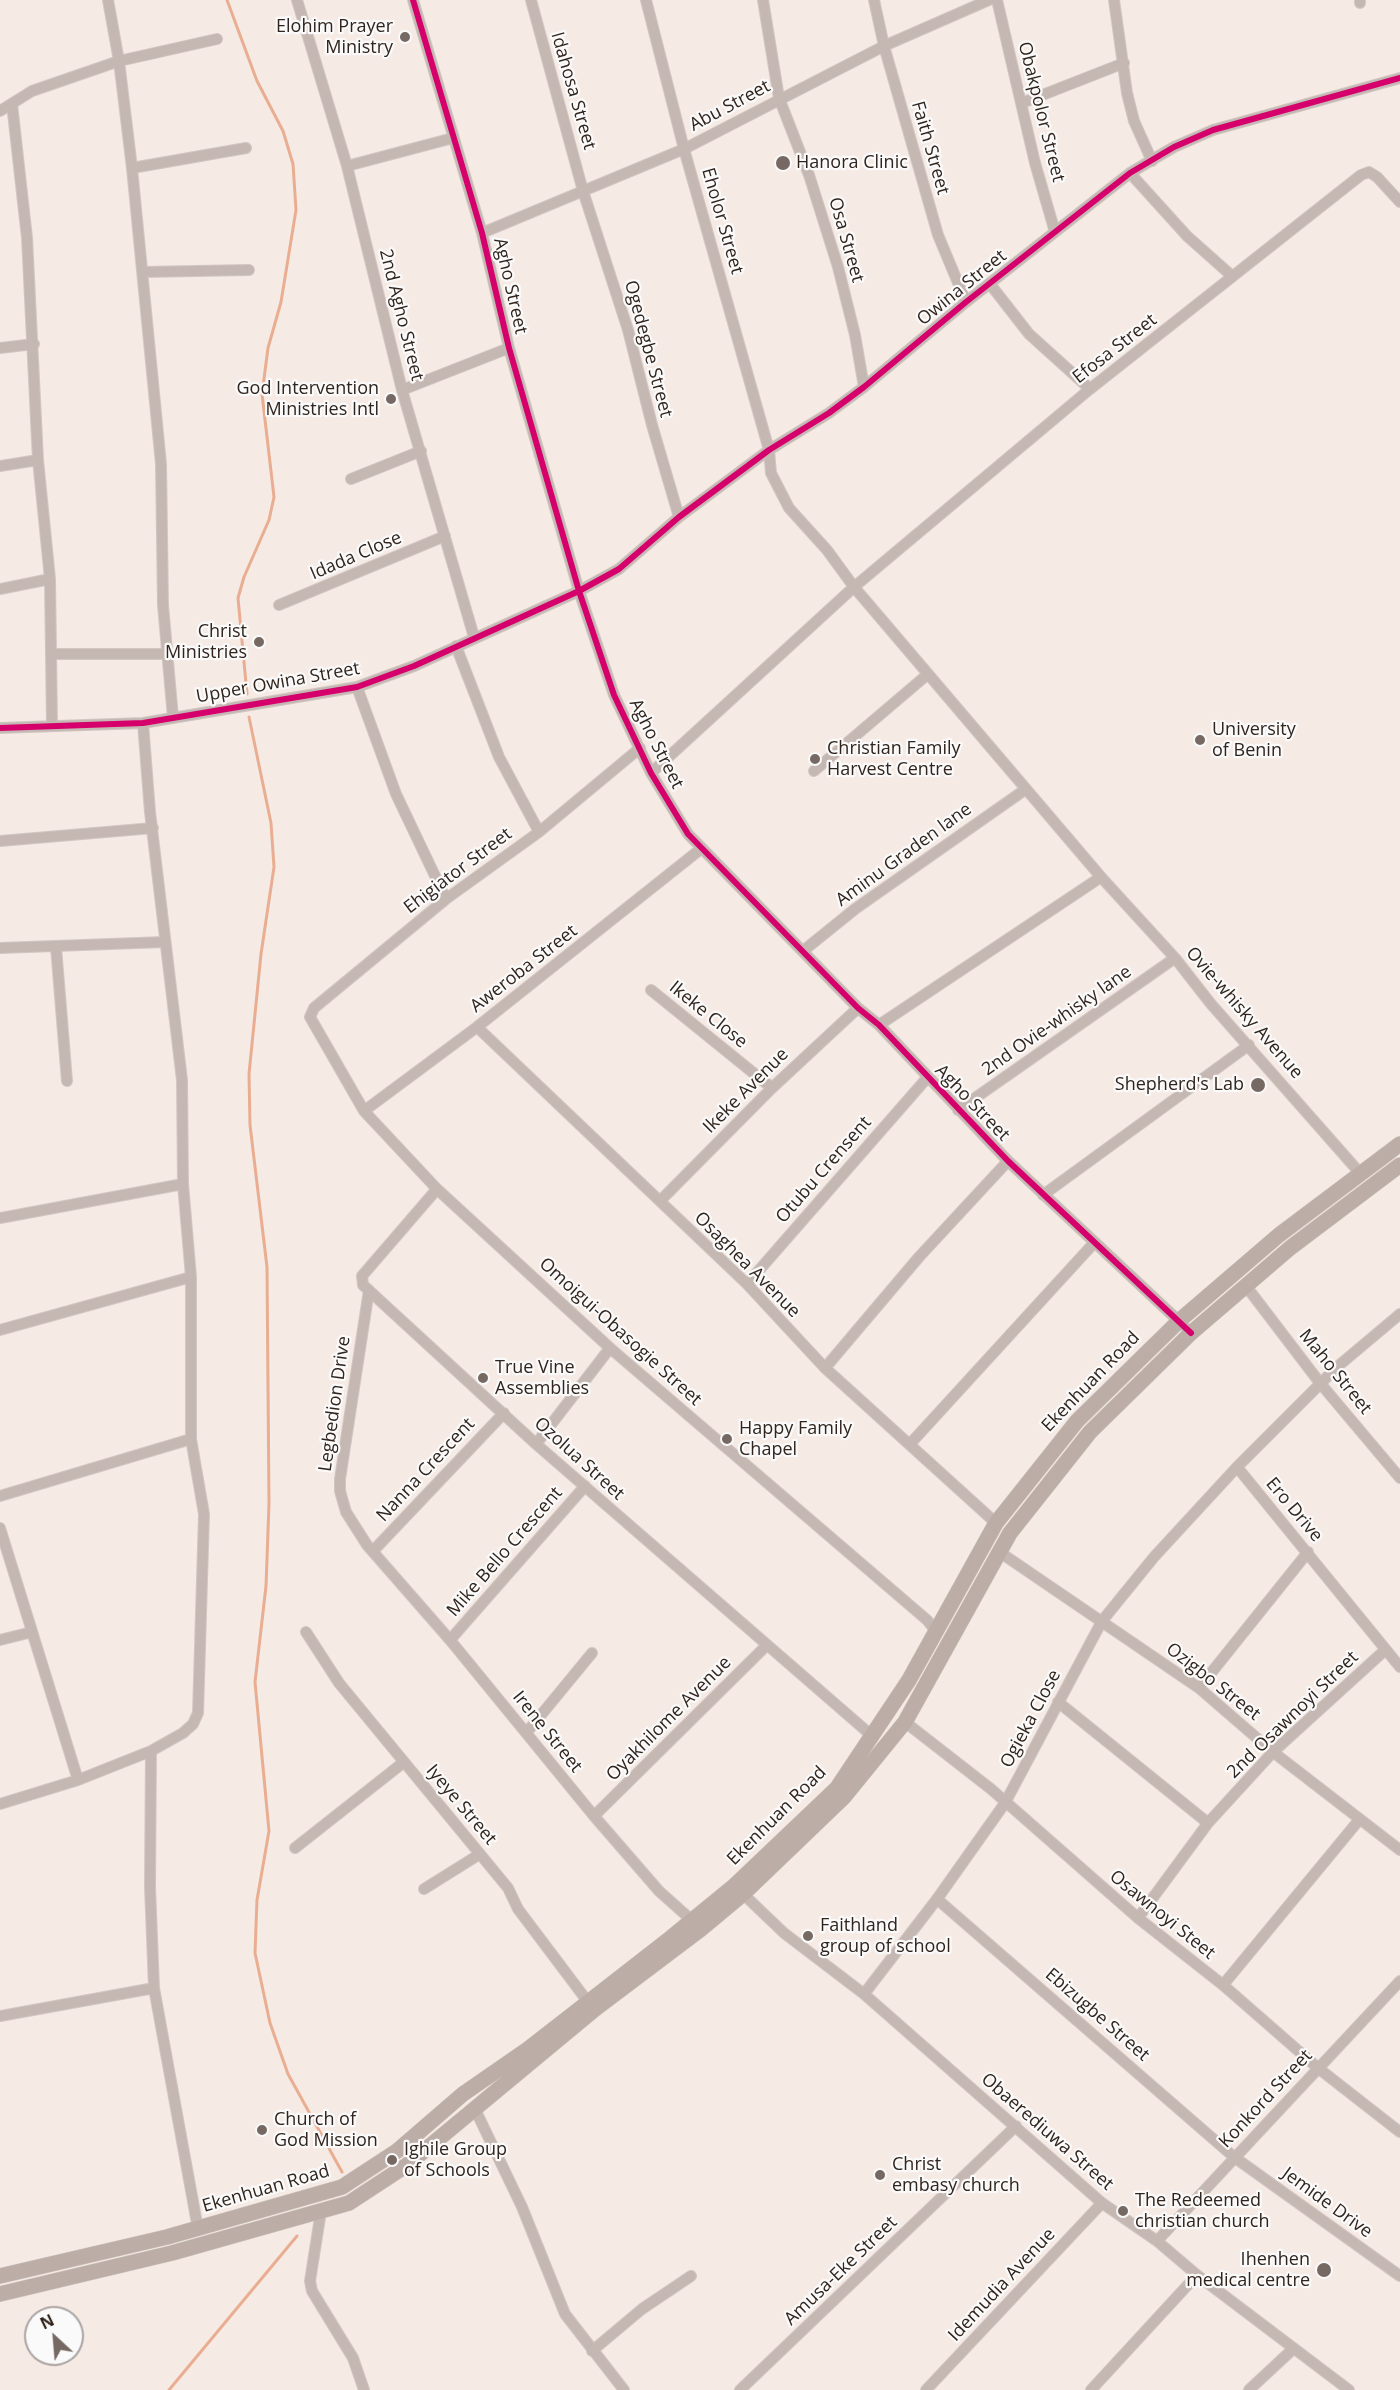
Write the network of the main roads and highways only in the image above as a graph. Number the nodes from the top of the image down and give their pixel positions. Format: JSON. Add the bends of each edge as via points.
{"nodes":[{"id":1,"x":1400,"y":1144,"type":"edge"},
{"id":2,"x":1400,"y":1165,"type":"edge"},
{"id":3,"x":738,"y":1890,"type":"junction"},
{"id":4,"x":696,"y":1925,"type":"junction"},
{"id":5,"x":0,"y":2276,"type":"edge"},
{"id":6,"x":0,"y":2294,"type":"edge"}],
"edges":[{"from":1,"to":3,"type":"main road","name":"Ekenhuan Road","via":[[1279,1235],[1180,1320],[1077,1421],[996,1523],[896,1700],[837,1788]]},
{"from":2,"to":3,"type":"main road","name":"Ekenhuan Road","via":[[1290,1248],[1191,1333],[1090,1432],[998,1551],[905,1722],[844,1797]]},
{"from":3,"to":4,"type":"main road","name":"Ekenhuan Road"},
{"from":4,"to":5,"type":"main road","name":"Ekenhuan Road","via":[[463,2094],[397,2151],[342,2187],[198,2229]]},
{"from":4,"to":6,"type":"main road","name":"Ekenhuan Road","via":[[407,2165],[349,2203],[172,2253]]}]}
